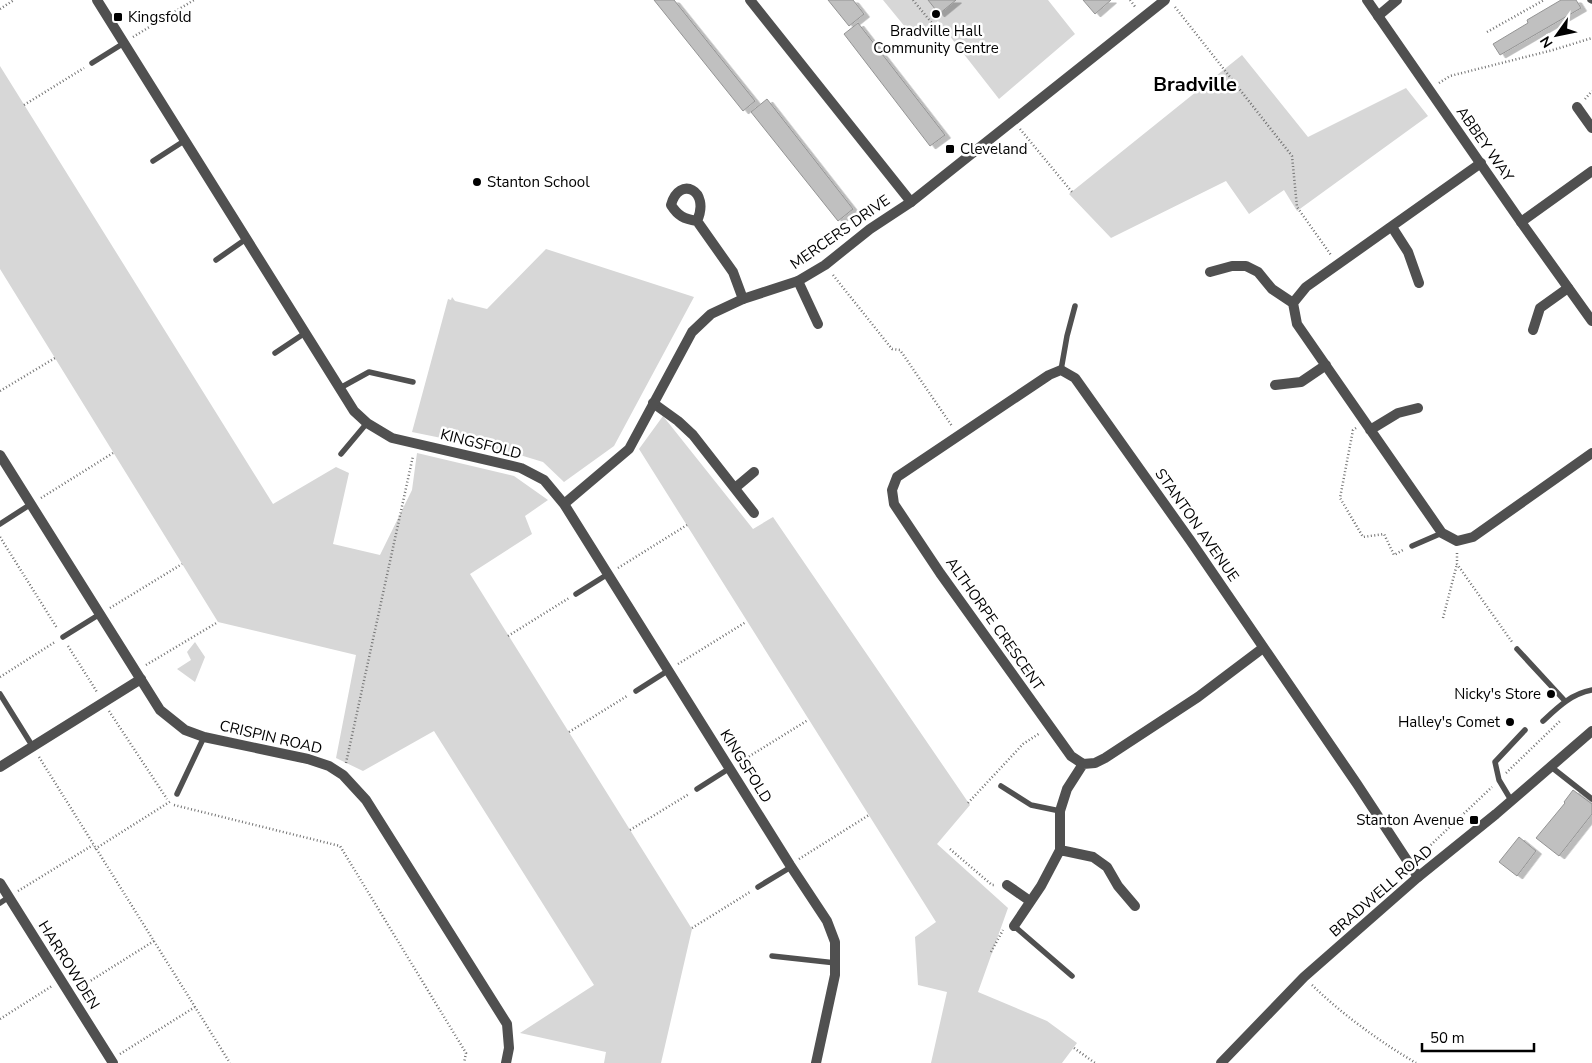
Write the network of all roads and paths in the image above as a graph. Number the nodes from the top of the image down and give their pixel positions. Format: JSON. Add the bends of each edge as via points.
{"nodes":[{"id":1,"x":14,"y":0,"type":"edge"},
{"id":2,"x":97,"y":0,"type":"edge"},
{"id":3,"x":194,"y":0,"type":"edge"},
{"id":4,"x":750,"y":0,"type":"edge"},
{"id":5,"x":914,"y":0,"type":"edge"},
{"id":6,"x":1366,"y":0,"type":"edge"},
{"id":7,"x":1397,"y":0,"type":"edge"},
{"id":8,"x":1544,"y":0,"type":"edge"},
{"id":9,"x":1163,"y":1,"type":"edge"},
{"id":10,"x":0,"y":9,"type":"edge"},
{"id":11,"x":1378,"y":16,"type":"junction"},
{"id":12,"x":1487,"y":32,"type":"dead end"},
{"id":13,"x":933,"y":34,"type":"dead end"},
{"id":14,"x":1592,"y":38,"type":"edge"},
{"id":15,"x":124,"y":43,"type":"junction"},
{"id":16,"x":92,"y":63,"type":"joint"},
{"id":17,"x":1429,"y":88,"type":"junction"},
{"id":18,"x":24,"y":105,"type":"dead end"},
{"id":19,"x":1577,"y":107,"type":"dead end"},
{"id":20,"x":1012,"y":120,"type":"junction"},
{"id":21,"x":1592,"y":128,"type":"edge"},
{"id":22,"x":184,"y":141,"type":"junction"},
{"id":23,"x":153,"y":161,"type":"dead end"},
{"id":24,"x":1481,"y":163,"type":"junction"},
{"id":25,"x":1592,"y":171,"type":"edge"},
{"id":26,"x":1072,"y":192,"type":"dead end"},
{"id":27,"x":912,"y":202,"type":"junction"},
{"id":28,"x":697,"y":221,"type":"dead end"},
{"id":29,"x":1521,"y":222,"type":"junction"},
{"id":30,"x":1392,"y":226,"type":"junction"},
{"id":31,"x":246,"y":239,"type":"junction"},
{"id":32,"x":216,"y":260,"type":"dead end"},
{"id":33,"x":1338,"y":264,"type":"junction"},
{"id":34,"x":825,"y":265,"type":"junction"},
{"id":35,"x":1210,"y":272,"type":"dead end"},
{"id":36,"x":798,"y":281,"type":"junction"},
{"id":37,"x":1419,"y":283,"type":"dead end"},
{"id":38,"x":1568,"y":288,"type":"junction"},
{"id":39,"x":743,"y":299,"type":"junction"},
{"id":40,"x":1293,"y":303,"type":"junction"},
{"id":41,"x":1076,"y":306,"type":"dead end"},
{"id":42,"x":1592,"y":321,"type":"edge"},
{"id":43,"x":818,"y":324,"type":"dead end"},
{"id":44,"x":1533,"y":330,"type":"dead end"},
{"id":45,"x":305,"y":333,"type":"junction"},
{"id":46,"x":275,"y":353,"type":"dead end"},
{"id":47,"x":55,"y":358,"type":"dead end"},
{"id":48,"x":1326,"y":365,"type":"junction"},
{"id":49,"x":1062,"y":370,"type":"junction"},
{"id":50,"x":413,"y":382,"type":"dead end"},
{"id":51,"x":1275,"y":385,"type":"dead end"},
{"id":52,"x":340,"y":388,"type":"junction"},
{"id":53,"x":0,"y":391,"type":"edge"},
{"id":54,"x":653,"y":402,"type":"junction"},
{"id":55,"x":1418,"y":408,"type":"dead end"},
{"id":56,"x":367,"y":423,"type":"junction"},
{"id":57,"x":1368,"y":426,"type":"junction"},
{"id":58,"x":958,"y":436,"type":"junction"},
{"id":59,"x":416,"y":444,"type":"junction"},
{"id":60,"x":113,"y":453,"type":"dead end"},
{"id":61,"x":1592,"y":453,"type":"edge"},
{"id":62,"x":341,"y":454,"type":"dead end"},
{"id":63,"x":0,"y":455,"type":"edge"},
{"id":64,"x":754,"y":472,"type":"dead end"},
{"id":65,"x":735,"y":488,"type":"junction"},
{"id":66,"x":31,"y":504,"type":"junction"},
{"id":67,"x":564,"y":504,"type":"junction"},
{"id":68,"x":754,"y":513,"type":"dead end"},
{"id":69,"x":0,"y":524,"type":"edge"},
{"id":70,"x":687,"y":525,"type":"dead end"},
{"id":71,"x":1442,"y":533,"type":"junction"},
{"id":72,"x":0,"y":537,"type":"edge"},
{"id":73,"x":1457,"y":541,"type":"junction"},
{"id":74,"x":1412,"y":546,"type":"joint"},
{"id":75,"x":182,"y":564,"type":"dead end"},
{"id":76,"x":1457,"y":564,"type":"junction"},
{"id":77,"x":608,"y":574,"type":"junction"},
{"id":78,"x":576,"y":594,"type":"joint"},
{"id":79,"x":100,"y":614,"type":"junction"},
{"id":80,"x":1443,"y":618,"type":"dead end"},
{"id":81,"x":218,"y":622,"type":"dead end"},
{"id":82,"x":746,"y":622,"type":"dead end"},
{"id":83,"x":508,"y":636,"type":"dead end"},
{"id":84,"x":63,"y":637,"type":"junction"},
{"id":85,"x":1263,"y":648,"type":"junction"},
{"id":86,"x":1516,"y":649,"type":"joint"},
{"id":87,"x":669,"y":670,"type":"junction"},
{"id":88,"x":139,"y":675,"type":"junction"},
{"id":89,"x":0,"y":677,"type":"edge"},
{"id":90,"x":1592,"y":690,"type":"edge"},
{"id":91,"x":636,"y":691,"type":"joint"},
{"id":92,"x":0,"y":694,"type":"edge"},
{"id":93,"x":1565,"y":701,"type":"junction"},
{"id":94,"x":103,"y":703,"type":"junction"},
{"id":95,"x":808,"y":720,"type":"dead end"},
{"id":96,"x":1543,"y":721,"type":"dead end"},
{"id":97,"x":1050,"y":727,"type":"junction"},
{"id":98,"x":1525,"y":730,"type":"dead end"},
{"id":99,"x":1592,"y":731,"type":"edge"},
{"id":100,"x":569,"y":732,"type":"dead end"},
{"id":101,"x":204,"y":737,"type":"junction"},
{"id":102,"x":33,"y":747,"type":"junction"},
{"id":103,"x":1083,"y":764,"type":"junction"},
{"id":104,"x":1550,"y":766,"type":"junction"},
{"id":105,"x":0,"y":767,"type":"edge"},
{"id":106,"x":730,"y":768,"type":"junction"},
{"id":107,"x":343,"y":774,"type":"junction"},
{"id":108,"x":1001,"y":786,"type":"dead end"},
{"id":109,"x":696,"y":789,"type":"joint"},
{"id":110,"x":177,"y":794,"type":"joint"},
{"id":111,"x":1592,"y":799,"type":"edge"},
{"id":112,"x":1511,"y":800,"type":"junction"},
{"id":113,"x":169,"y":803,"type":"junction"},
{"id":114,"x":968,"y":803,"type":"dead end"},
{"id":115,"x":1060,"y":811,"type":"junction"},
{"id":116,"x":869,"y":815,"type":"dead end"},
{"id":117,"x":630,"y":830,"type":"dead end"},
{"id":118,"x":93,"y":844,"type":"junction"},
{"id":119,"x":95,"y":848,"type":"junction"},
{"id":120,"x":950,"y":849,"type":"dead end"},
{"id":121,"x":1060,"y":850,"type":"junction"},
{"id":122,"x":790,"y":866,"type":"junction"},
{"id":123,"x":1418,"y":877,"type":"junction"},
{"id":124,"x":0,"y":883,"type":"edge"},
{"id":125,"x":1008,"y":885,"type":"joint"},
{"id":126,"x":758,"y":887,"type":"joint"},
{"id":127,"x":4,"y":900,"type":"edge"},
{"id":128,"x":1030,"y":901,"type":"junction"},
{"id":129,"x":1135,"y":906,"type":"dead end"},
{"id":130,"x":1014,"y":926,"type":"junction"},
{"id":131,"x":692,"y":928,"type":"dead end"},
{"id":132,"x":154,"y":941,"type":"junction"},
{"id":133,"x":991,"y":952,"type":"dead end"},
{"id":134,"x":772,"y":956,"type":"dead end"},
{"id":135,"x":836,"y":963,"type":"junction"},
{"id":136,"x":1072,"y":976,"type":"dead end"},
{"id":137,"x":1304,"y":977,"type":"junction"},
{"id":138,"x":62,"y":980,"type":"junction"},
{"id":139,"x":70,"y":993,"type":"junction"},
{"id":140,"x":195,"y":1007,"type":"junction"},
{"id":141,"x":0,"y":1019,"type":"edge"},
{"id":142,"x":1074,"y":1048,"type":"dead end"},
{"id":143,"x":112,"y":1061,"type":"edge"},
{"id":144,"x":230,"y":1063,"type":"edge"},
{"id":145,"x":464,"y":1063,"type":"edge"},
{"id":146,"x":506,"y":1063,"type":"edge"},
{"id":147,"x":816,"y":1063,"type":"edge"},
{"id":148,"x":1095,"y":1063,"type":"edge"},
{"id":149,"x":1221,"y":1063,"type":"edge"},
{"id":150,"x":1416,"y":1063,"type":"edge"}],
"edges":[{"from":1,"to":10,"type":"path"},
{"from":2,"to":15,"type":"street","name":"KINGSFOLD"},
{"from":3,"to":15,"type":"path"},
{"from":4,"to":27,"type":"street"},
{"from":5,"to":13,"type":"path","via":[[931,22]]},
{"from":6,"to":11,"type":"street","name":"ABBEY WAY"},
{"from":7,"to":11,"type":"street"},
{"from":8,"to":12,"type":"path"},
{"from":9,"to":20,"type":"street","name":"MERCERS DRIVE"},
{"from":9,"to":33,"type":"path","via":[[1292,156],[1297,207]]},
{"from":11,"to":17,"type":"street","name":"ABBEY WAY"},
{"from":14,"to":17,"type":"path","via":[[1450,76]]},
{"from":15,"to":16,"type":"lane"},
{"from":15,"to":22,"type":"street","name":"KINGSFOLD"},
{"from":16,"to":18,"type":"path"},
{"from":17,"to":24,"type":"street","name":"ABBEY WAY"},
{"from":19,"to":21,"type":"street"},
{"from":20,"to":26,"type":"path"},
{"from":20,"to":27,"type":"street","name":"MERCERS DRIVE"},
{"from":22,"to":23,"type":"lane"},
{"from":22,"to":31,"type":"street","name":"KINGSFOLD"},
{"from":24,"to":29,"type":"street","name":"ABBEY WAY"},
{"from":24,"to":30,"type":"street"},
{"from":25,"to":29,"type":"street"},
{"from":27,"to":34,"type":"street","name":"MERCERS DRIVE","via":[[870,229]]},
{"from":28,"to":39,"type":"street","via":[[733,272]]},
{"from":29,"to":38,"type":"street","name":"ABBEY WAY"},
{"from":30,"to":33,"type":"street"},
{"from":30,"to":37,"type":"street","via":[[1408,252]]},
{"from":31,"to":32,"type":"lane"},
{"from":31,"to":45,"type":"street","name":"KINGSFOLD"},
{"from":33,"to":40,"type":"street","via":[[1306,287]]},
{"from":34,"to":36,"type":"street","name":"MERCERS DRIVE"},
{"from":34,"to":58,"type":"path","via":[[892,349],[900,350]]},
{"from":35,"to":40,"type":"street","via":[[1246,266],[1258,272],[1272,289]]},
{"from":36,"to":39,"type":"street","name":"MERCERS DRIVE"},
{"from":36,"to":43,"type":"street"},
{"from":38,"to":42,"type":"street","name":"ABBEY WAY"},
{"from":38,"to":44,"type":"street","via":[[1540,308]]},
{"from":39,"to":54,"type":"street","name":"MERCERS DRIVE","via":[[711,314],[692,332]]},
{"from":40,"to":48,"type":"street","via":[[1297,324]]},
{"from":41,"to":49,"type":"lane","via":[[1066,336]]},
{"from":45,"to":46,"type":"lane"},
{"from":45,"to":52,"type":"street","name":"KINGSFOLD"},
{"from":47,"to":53,"type":"path"},
{"from":48,"to":51,"type":"street","via":[[1301,382]]},
{"from":48,"to":57,"type":"street"},
{"from":49,"to":58,"type":"street","name":"ALTHORPE CRESCENT","via":[[1049,375]]},
{"from":49,"to":85,"type":"street","name":"STANTON AVENUE","via":[[1081,386]]},
{"from":50,"to":52,"type":"lane","via":[[369,372]]},
{"from":52,"to":56,"type":"street","name":"KINGSFOLD","via":[[354,411]]},
{"from":54,"to":65,"type":"street","via":[[693,435]]},
{"from":54,"to":67,"type":"street","name":"MERCERS DRIVE","via":[[629,449]]},
{"from":55,"to":57,"type":"street"},
{"from":56,"to":59,"type":"street","name":"KINGSFOLD","via":[[392,438]]},
{"from":56,"to":62,"type":"lane"},
{"from":57,"to":71,"type":"street"},
{"from":57,"to":74,"type":"path","via":[[1353,430],[1340,498],[1363,537],[1384,534],[1394,555]]},
{"from":58,"to":97,"type":"street","name":"ALTHORPE CRESCENT","via":[[897,477],[892,490],[894,504]]},
{"from":59,"to":67,"type":"street","name":"KINGSFOLD","via":[[521,468],[544,480]]},
{"from":59,"to":107,"type":"path"},
{"from":60,"to":66,"type":"path"},
{"from":61,"to":73,"type":"street","via":[[1473,537]]},
{"from":63,"to":66,"type":"street","name":"CRISPIN ROAD"},
{"from":64,"to":65,"type":"street"},
{"from":65,"to":68,"type":"street"},
{"from":66,"to":69,"type":"lane"},
{"from":66,"to":79,"type":"street","name":"CRISPIN ROAD"},
{"from":67,"to":77,"type":"street","name":"KINGSFOLD"},
{"from":70,"to":77,"type":"path"},
{"from":71,"to":73,"type":"street"},
{"from":71,"to":74,"type":"lane"},
{"from":72,"to":84,"type":"path"},
{"from":73,"to":76,"type":"path"},
{"from":75,"to":79,"type":"path"},
{"from":76,"to":80,"type":"path"},
{"from":76,"to":86,"type":"path"},
{"from":77,"to":78,"type":"lane"},
{"from":77,"to":87,"type":"street","name":"KINGSFOLD"},
{"from":78,"to":83,"type":"path"},
{"from":79,"to":84,"type":"lane"},
{"from":79,"to":88,"type":"street","name":"CRISPIN ROAD"},
{"from":81,"to":88,"type":"path"},
{"from":82,"to":87,"type":"path"},
{"from":84,"to":89,"type":"path"},
{"from":84,"to":94,"type":"path"},
{"from":85,"to":103,"type":"street","via":[[1135,740],[1095,763]]},
{"from":85,"to":123,"type":"street","name":"STANTON AVENUE"},
{"from":86,"to":93,"type":"lane"},
{"from":87,"to":91,"type":"lane"},
{"from":87,"to":106,"type":"street","name":"KINGSFOLD"},
{"from":88,"to":94,"type":"street"},
{"from":88,"to":101,"type":"street","name":"CRISPIN ROAD","via":[[160,710],[184,730]]},
{"from":90,"to":93,"type":"lane"},
{"from":91,"to":100,"type":"path"},
{"from":92,"to":102,"type":"lane"},
{"from":93,"to":96,"type":"lane"},
{"from":94,"to":102,"type":"street"},
{"from":94,"to":113,"type":"path"},
{"from":95,"to":106,"type":"path"},
{"from":97,"to":103,"type":"street","name":"ALTHORPE CRESCENT","via":[[1071,756]]},
{"from":97,"to":114,"type":"path","via":[[1023,744]]},
{"from":98,"to":112,"type":"lane","via":[[1495,762],[1498,780]]},
{"from":99,"to":104,"type":"street","name":"BRADWELL ROAD"},
{"from":101,"to":107,"type":"street","name":"CRISPIN ROAD","via":[[308,759]]},
{"from":101,"to":110,"type":"lane"},
{"from":102,"to":105,"type":"street"},
{"from":102,"to":118,"type":"path"},
{"from":103,"to":115,"type":"street","via":[[1067,789]]},
{"from":104,"to":111,"type":"lane"},
{"from":104,"to":112,"type":"street","name":"BRADWELL ROAD"},
{"from":106,"to":109,"type":"lane"},
{"from":106,"to":122,"type":"street","name":"KINGSFOLD"},
{"from":107,"to":146,"type":"street","name":"CRISPIN ROAD","via":[[366,800],[507,1024],[509,1048]]},
{"from":108,"to":115,"type":"lane","via":[[1031,805]]},
{"from":109,"to":117,"type":"path"},
{"from":110,"to":113,"type":"path"},
{"from":112,"to":123,"type":"street","name":"BRADWELL ROAD"},
{"from":113,"to":119,"type":"path"},
{"from":113,"to":145,"type":"path","via":[[340,846],[466,1054]]},
{"from":115,"to":121,"type":"street"},
{"from":116,"to":122,"type":"path"},
{"from":118,"to":119,"type":"path"},
{"from":118,"to":127,"type":"path"},
{"from":119,"to":132,"type":"path"},
{"from":120,"to":125,"type":"path","via":[[992,885]]},
{"from":121,"to":128,"type":"street"},
{"from":121,"to":129,"type":"street","via":[[1093,857],[1107,867]]},
{"from":122,"to":126,"type":"lane"},
{"from":122,"to":135,"type":"street","name":"KINGSFOLD","via":[[826,921],[835,942]]},
{"from":123,"to":137,"type":"street","name":"BRADWELL ROAD"},
{"from":124,"to":127,"type":"street","name":"HARROWDEN"},
{"from":125,"to":128,"type":"street"},
{"from":126,"to":131,"type":"path"},
{"from":127,"to":138,"type":"street","name":"HARROWDEN"},
{"from":128,"to":130,"type":"street"},
{"from":130,"to":133,"type":"path","via":[[1004,930]]},
{"from":130,"to":136,"type":"lane"},
{"from":132,"to":139,"type":"path"},
{"from":132,"to":140,"type":"path"},
{"from":134,"to":135,"type":"lane"},
{"from":135,"to":147,"type":"street","name":"KINGSFOLD","via":[[836,976]]},
{"from":137,"to":149,"type":"street","name":"BRADWELL ROAD"},
{"from":137,"to":150,"type":"path","via":[[1354,1020]]},
{"from":138,"to":139,"type":"street","name":"HARROWDEN"},
{"from":138,"to":141,"type":"path"},
{"from":139,"to":143,"type":"street","name":"HARROWDEN"},
{"from":140,"to":143,"type":"path"},
{"from":140,"to":144,"type":"path"},
{"from":142,"to":148,"type":"path"}]}
